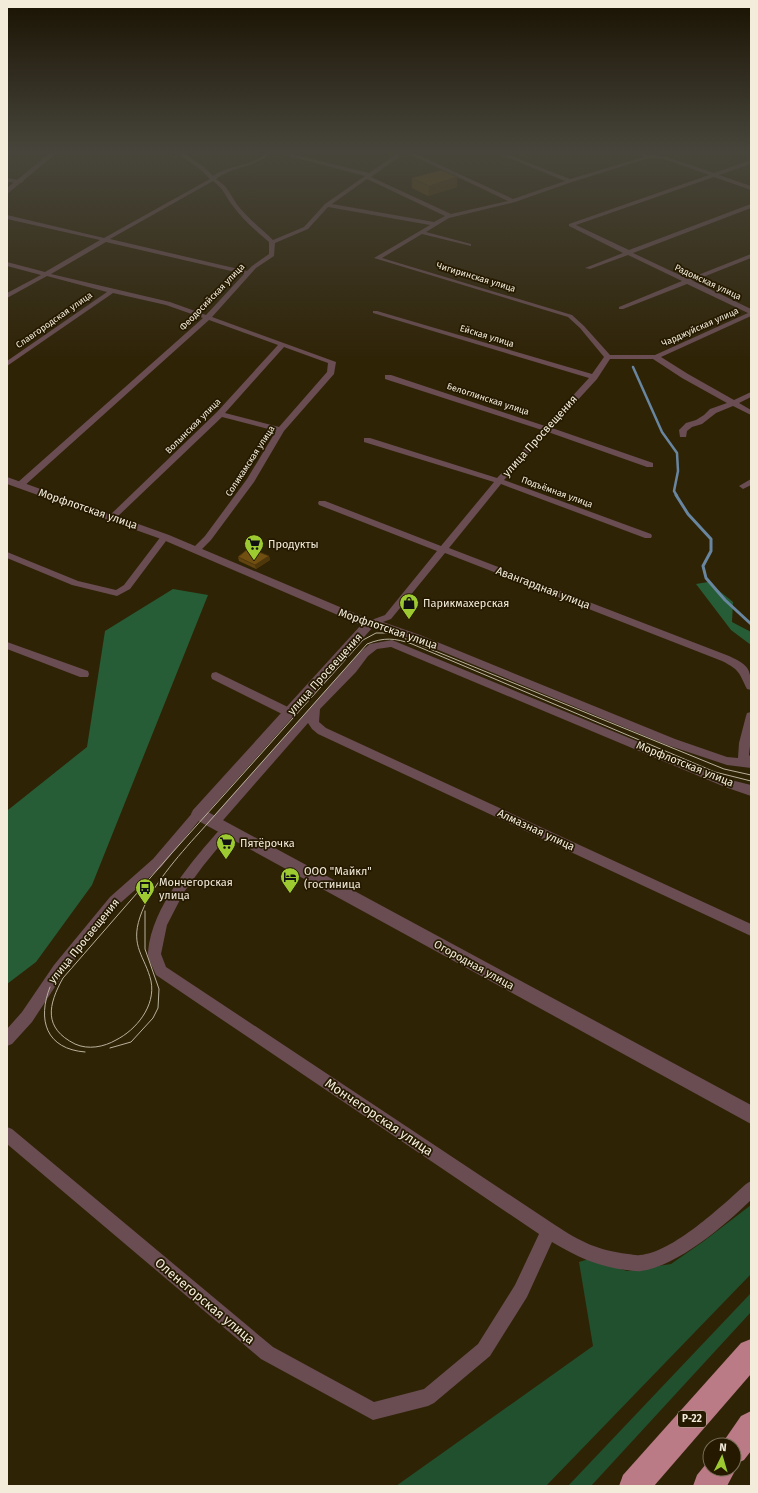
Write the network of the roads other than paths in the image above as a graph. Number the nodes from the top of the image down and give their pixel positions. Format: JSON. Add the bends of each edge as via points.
{"nodes":[{"id":1,"x":27,"y":222,"type":"edge"},
{"id":2,"x":135,"y":222,"type":"edge"},
{"id":3,"x":250,"y":222,"type":"edge"},
{"id":4,"x":312,"y":222,"type":"edge"},
{"id":5,"x":423,"y":222,"type":"edge"},
{"id":6,"x":440,"y":222,"type":"edge"},
{"id":7,"x":580,"y":222,"type":"edge"},
{"id":8,"x":709,"y":222,"type":"edge"},
{"id":9,"x":436,"y":224,"type":"junction"},
{"id":10,"x":421,"y":232,"type":"junction"},
{"id":11,"x":104,"y":240,"type":"junction"},
{"id":12,"x":272,"y":242,"type":"junction"},
{"id":13,"x":469,"y":245,"type":"dead end"},
{"id":14,"x":627,"y":252,"type":"junction"},
{"id":15,"x":751,"y":256,"type":"edge"},
{"id":16,"x":7,"y":264,"type":"edge"},
{"id":17,"x":588,"y":268,"type":"dead end"},
{"id":18,"x":248,"y":273,"type":"junction"},
{"id":19,"x":48,"y":274,"type":"junction"},
{"id":20,"x":687,"y":282,"type":"junction"},
{"id":21,"x":112,"y":291,"type":"junction"},
{"id":22,"x":7,"y":296,"type":"edge"},
{"id":23,"x":621,"y":308,"type":"dead end"},
{"id":24,"x":375,"y":312,"type":"dead end"},
{"id":25,"x":751,"y":313,"type":"edge"},
{"id":26,"x":207,"y":318,"type":"junction"},
{"id":27,"x":283,"y":344,"type":"junction"},
{"id":28,"x":608,"y":357,"type":"junction"},
{"id":29,"x":656,"y":357,"type":"junction"},
{"id":30,"x":7,"y":364,"type":"edge"},
{"id":31,"x":594,"y":376,"type":"junction"},
{"id":32,"x":388,"y":377,"type":"dead end"},
{"id":33,"x":751,"y":394,"type":"edge"},
{"id":34,"x":734,"y":403,"type":"junction"},
{"id":35,"x":751,"y":413,"type":"edge"},
{"id":36,"x":220,"y":414,"type":"junction"},
{"id":37,"x":548,"y":429,"type":"junction"},
{"id":38,"x":281,"y":430,"type":"junction"},
{"id":39,"x":683,"y":436,"type":"dead end"},
{"id":40,"x":367,"y":440,"type":"dead end"},
{"id":41,"x":650,"y":465,"type":"dead end"},
{"id":42,"x":7,"y":480,"type":"edge"},
{"id":43,"x":499,"y":481,"type":"junction"},
{"id":44,"x":20,"y":485,"type":"junction"},
{"id":45,"x":322,"y":503,"type":"dead end"},
{"id":46,"x":112,"y":517,"type":"junction"},
{"id":47,"x":648,"y":536,"type":"dead end"},
{"id":48,"x":165,"y":537,"type":"junction"},
{"id":49,"x":196,"y":550,"type":"junction"},
{"id":50,"x":443,"y":550,"type":"junction"},
{"id":51,"x":7,"y":555,"type":"edge"},
{"id":52,"x":369,"y":624,"type":"junction"},
{"id":53,"x":7,"y":645,"type":"edge"},
{"id":54,"x":374,"y":646,"type":"joint"},
{"id":55,"x":84,"y":674,"type":"dead end"},
{"id":56,"x":216,"y":676,"type":"dead end"},
{"id":57,"x":751,"y":686,"type":"edge"},
{"id":58,"x":315,"y":709,"type":"junction"},
{"id":59,"x":290,"y":712,"type":"junction"},
{"id":60,"x":751,"y":716,"type":"edge"},
{"id":61,"x":322,"y":731,"type":"junction"},
{"id":62,"x":289,"y":738,"type":"junction"},
{"id":63,"x":750,"y":764,"type":"edge"},
{"id":64,"x":750,"y":790,"type":"edge"},
{"id":65,"x":198,"y":814,"type":"junction"},
{"id":66,"x":220,"y":827,"type":"junction"},
{"id":67,"x":751,"y":930,"type":"edge"},
{"id":68,"x":7,"y":1039,"type":"edge"},
{"id":69,"x":751,"y":1115,"type":"edge"},
{"id":70,"x":7,"y":1134,"type":"edge"},
{"id":71,"x":751,"y":1189,"type":"edge"},
{"id":72,"x":549,"y":1231,"type":"junction"},
{"id":73,"x":751,"y":1353,"type":"edge"},
{"id":74,"x":751,"y":1426,"type":"edge"},
{"id":75,"x":742,"y":1439,"type":"edge"},
{"id":76,"x":714,"y":1477,"type":"edge"},
{"id":77,"x":634,"y":1486,"type":"edge"},
{"id":78,"x":708,"y":1486,"type":"edge"}],
"edges":[{"from":1,"to":11,"type":"street"},
{"from":2,"to":11,"type":"street"},
{"from":3,"to":12,"type":"street"},
{"from":4,"to":12,"type":"street","via":[[306,228]]},
{"from":5,"to":9,"type":"street"},
{"from":6,"to":9,"type":"street"},
{"from":7,"to":14,"type":"street","name":"Радомская улица","via":[[571,225]]},
{"from":8,"to":14,"type":"street"},
{"from":9,"to":10,"type":"street"},
{"from":10,"to":13,"type":"street"},
{"from":10,"to":28,"type":"street","name":"Чигиринская улица","via":[[377,258],[570,316]]},
{"from":11,"to":18,"type":"street"},
{"from":11,"to":19,"type":"street"},
{"from":12,"to":18,"type":"street","name":"Феодосийская улица","via":[[272,255]]},
{"from":14,"to":17,"type":"street"},
{"from":14,"to":20,"type":"street","name":"Радомская улица"},
{"from":15,"to":20,"type":"street"},
{"from":16,"to":19,"type":"street"},
{"from":18,"to":26,"type":"street","name":"Феодосийская улица"},
{"from":19,"to":21,"type":"street"},
{"from":19,"to":22,"type":"street"},
{"from":20,"to":23,"type":"street"},
{"from":20,"to":25,"type":"street","name":"Радомская улица"},
{"from":21,"to":26,"type":"street","via":[[168,303]]},
{"from":21,"to":30,"type":"street","name":"Славгородская улица"},
{"from":24,"to":31,"type":"street","name":"Ейская улица"},
{"from":25,"to":29,"type":"street","name":"Чарджуйская улица"},
{"from":26,"to":27,"type":"street"},
{"from":26,"to":44,"type":"street","name":"Феодосийская улица"},
{"from":27,"to":36,"type":"street","name":"Волынская улица"},
{"from":27,"to":38,"type":"street","name":"Соликамская улица","via":[[332,362],[331,372]]},
{"from":28,"to":29,"type":"street","name":"Чарджуйская улица"},
{"from":28,"to":31,"type":"street","name":"улица Просвещения"},
{"from":29,"to":34,"type":"street"},
{"from":31,"to":37,"type":"street","name":"улица Просвещения"},
{"from":32,"to":37,"type":"street","name":"Белоглинская улица"},
{"from":33,"to":34,"type":"street"},
{"from":34,"to":35,"type":"street"},
{"from":34,"to":39,"type":"street","via":[[713,411],[699,422],[689,425],[683,430]]},
{"from":36,"to":38,"type":"street"},
{"from":36,"to":46,"type":"street","name":"Волынская улица"},
{"from":37,"to":41,"type":"street","name":"Белоглинская улица"},
{"from":37,"to":43,"type":"street","name":"улица Просвещения"},
{"from":38,"to":49,"type":"street","name":"Соликамская улица","via":[[251,480],[208,538]]},
{"from":40,"to":43,"type":"street","name":"Подъёмная улица"},
{"from":42,"to":44,"type":"street","name":"Морфлотская улица"},
{"from":43,"to":47,"type":"street","name":"Подъёмная улица"},
{"from":43,"to":50,"type":"street","name":"улица Просвещения"},
{"from":44,"to":46,"type":"street","name":"Морфлотская улица"},
{"from":45,"to":50,"type":"street","name":"Авангардная улица"},
{"from":46,"to":48,"type":"street","name":"Морфлотская улица"},
{"from":48,"to":49,"type":"street","name":"Морфлотская улица"},
{"from":48,"to":51,"type":"street","via":[[127,587],[117,593],[75,583]]},
{"from":49,"to":52,"type":"street","name":"Морфлотская улица"},
{"from":50,"to":52,"type":"street","name":"улица Просвещения","via":[[388,617]]},
{"from":50,"to":57,"type":"street","name":"Авангардная улица","via":[[713,653],[736,664],[749,675]]},
{"from":52,"to":59,"type":"street","name":"улица Просвещения"},
{"from":52,"to":63,"type":"street","name":"Морфлотская улица","via":[[386,626],[416,637],[671,742],[727,761]]},
{"from":53,"to":55,"type":"street"},
{"from":54,"to":58,"type":"street","name":"улица Просвещения"},
{"from":54,"to":64,"type":"street","name":"Морфлотская улица","via":[[392,643],[401,645],[729,784]]},
{"from":56,"to":59,"type":"street"},
{"from":58,"to":61,"type":"street","via":[[313,724]]},
{"from":58,"to":62,"type":"street","name":"улица Просвещения"},
{"from":59,"to":65,"type":"street","name":"улица Просвещения"},
{"from":60,"to":63,"type":"street","via":[[743,757]]},
{"from":61,"to":62,"type":"street","via":[[312,730]]},
{"from":61,"to":67,"type":"street","name":"Алмазная улица"},
{"from":62,"to":66,"type":"street","name":"улица Просвещения"},
{"from":65,"to":66,"type":"street","name":"Огородная улица"},
{"from":65,"to":68,"type":"street","name":"улица Просвещения","via":[[157,863],[114,901],[59,969],[27,1017]]},
{"from":66,"to":69,"type":"street","name":"Огородная улица"},
{"from":66,"to":72,"type":"street","name":"Мончегорская улица","via":[[200,862],[180,888],[161,924],[154,954],[161,971]]},
{"from":70,"to":72,"type":"street","name":"Оленегорская улица","via":[[267,1353],[373,1411],[428,1397],[484,1350],[521,1291]]},
{"from":71,"to":72,"type":"street","name":"Мончегорская улица","via":[[728,1211],[684,1244],[664,1256],[643,1263],[600,1258]]},
{"from":73,"to":77,"type":"highway","number":"Р-22"},
{"from":74,"to":75,"type":"highway"},
{"from":76,"to":78,"type":"highway"}]}
